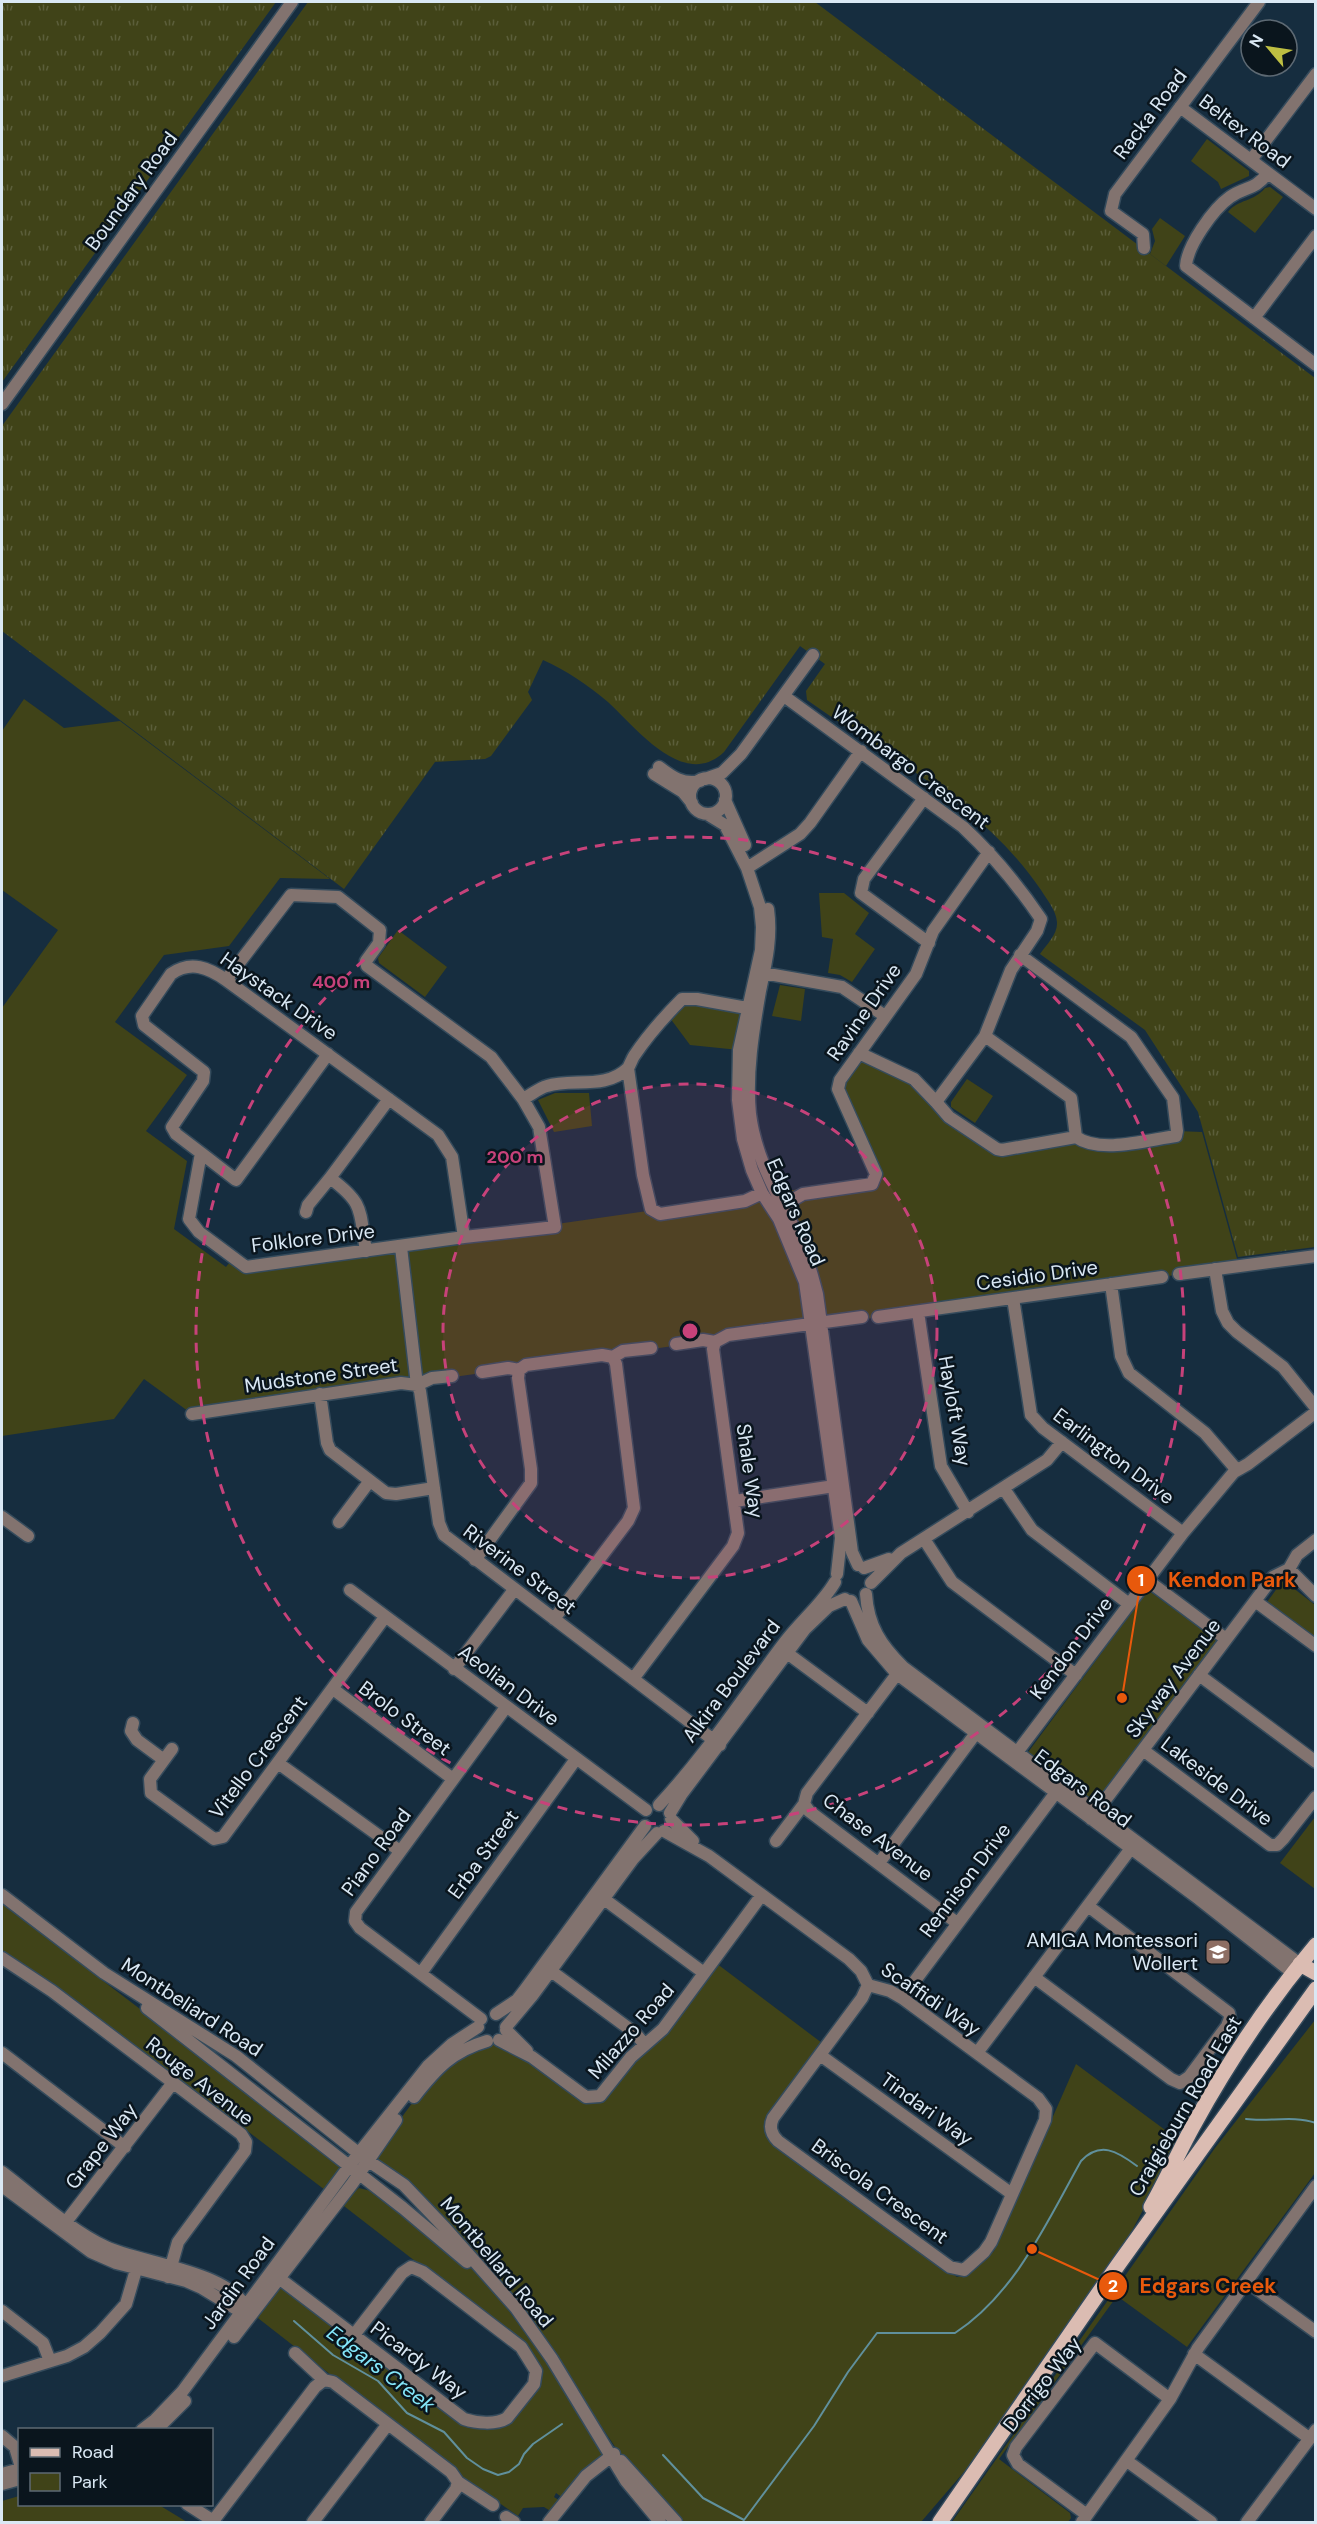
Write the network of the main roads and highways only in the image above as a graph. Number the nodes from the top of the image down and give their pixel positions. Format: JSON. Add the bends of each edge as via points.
{"nodes":[{"id":1,"x":1316,"y":1945,"type":"edge"},
{"id":2,"x":1296,"y":1968,"type":"junction"},
{"id":3,"x":1316,"y":1973,"type":"edge"},
{"id":4,"x":1316,"y":1988,"type":"edge"},
{"id":5,"x":1118,"y":2265,"type":"junction"},
{"id":6,"x":983,"y":2458,"type":"junction"},
{"id":7,"x":927,"y":2523,"type":"edge"},
{"id":8,"x":939,"y":2523,"type":"edge"}],
"edges":[{"from":1,"to":2,"type":"main road","name":"Craigieburn Road East"},
{"from":2,"to":3,"type":"main road","name":"Edgars Road"},
{"from":2,"to":4,"type":"main road","name":"Edgars Road"},
{"from":2,"to":5,"type":"main road","name":"Craigieburn Road East","via":[[1228,2065]]},
{"from":4,"to":5,"type":"main road","name":"Craigieburn Road East"},
{"from":5,"to":6,"type":"main road","name":"Craigieburn Road East"},
{"from":6,"to":7,"type":"main road","name":"Craigieburn Road East"},
{"from":6,"to":8,"type":"main road","name":"Craigieburn Road East"}]}
